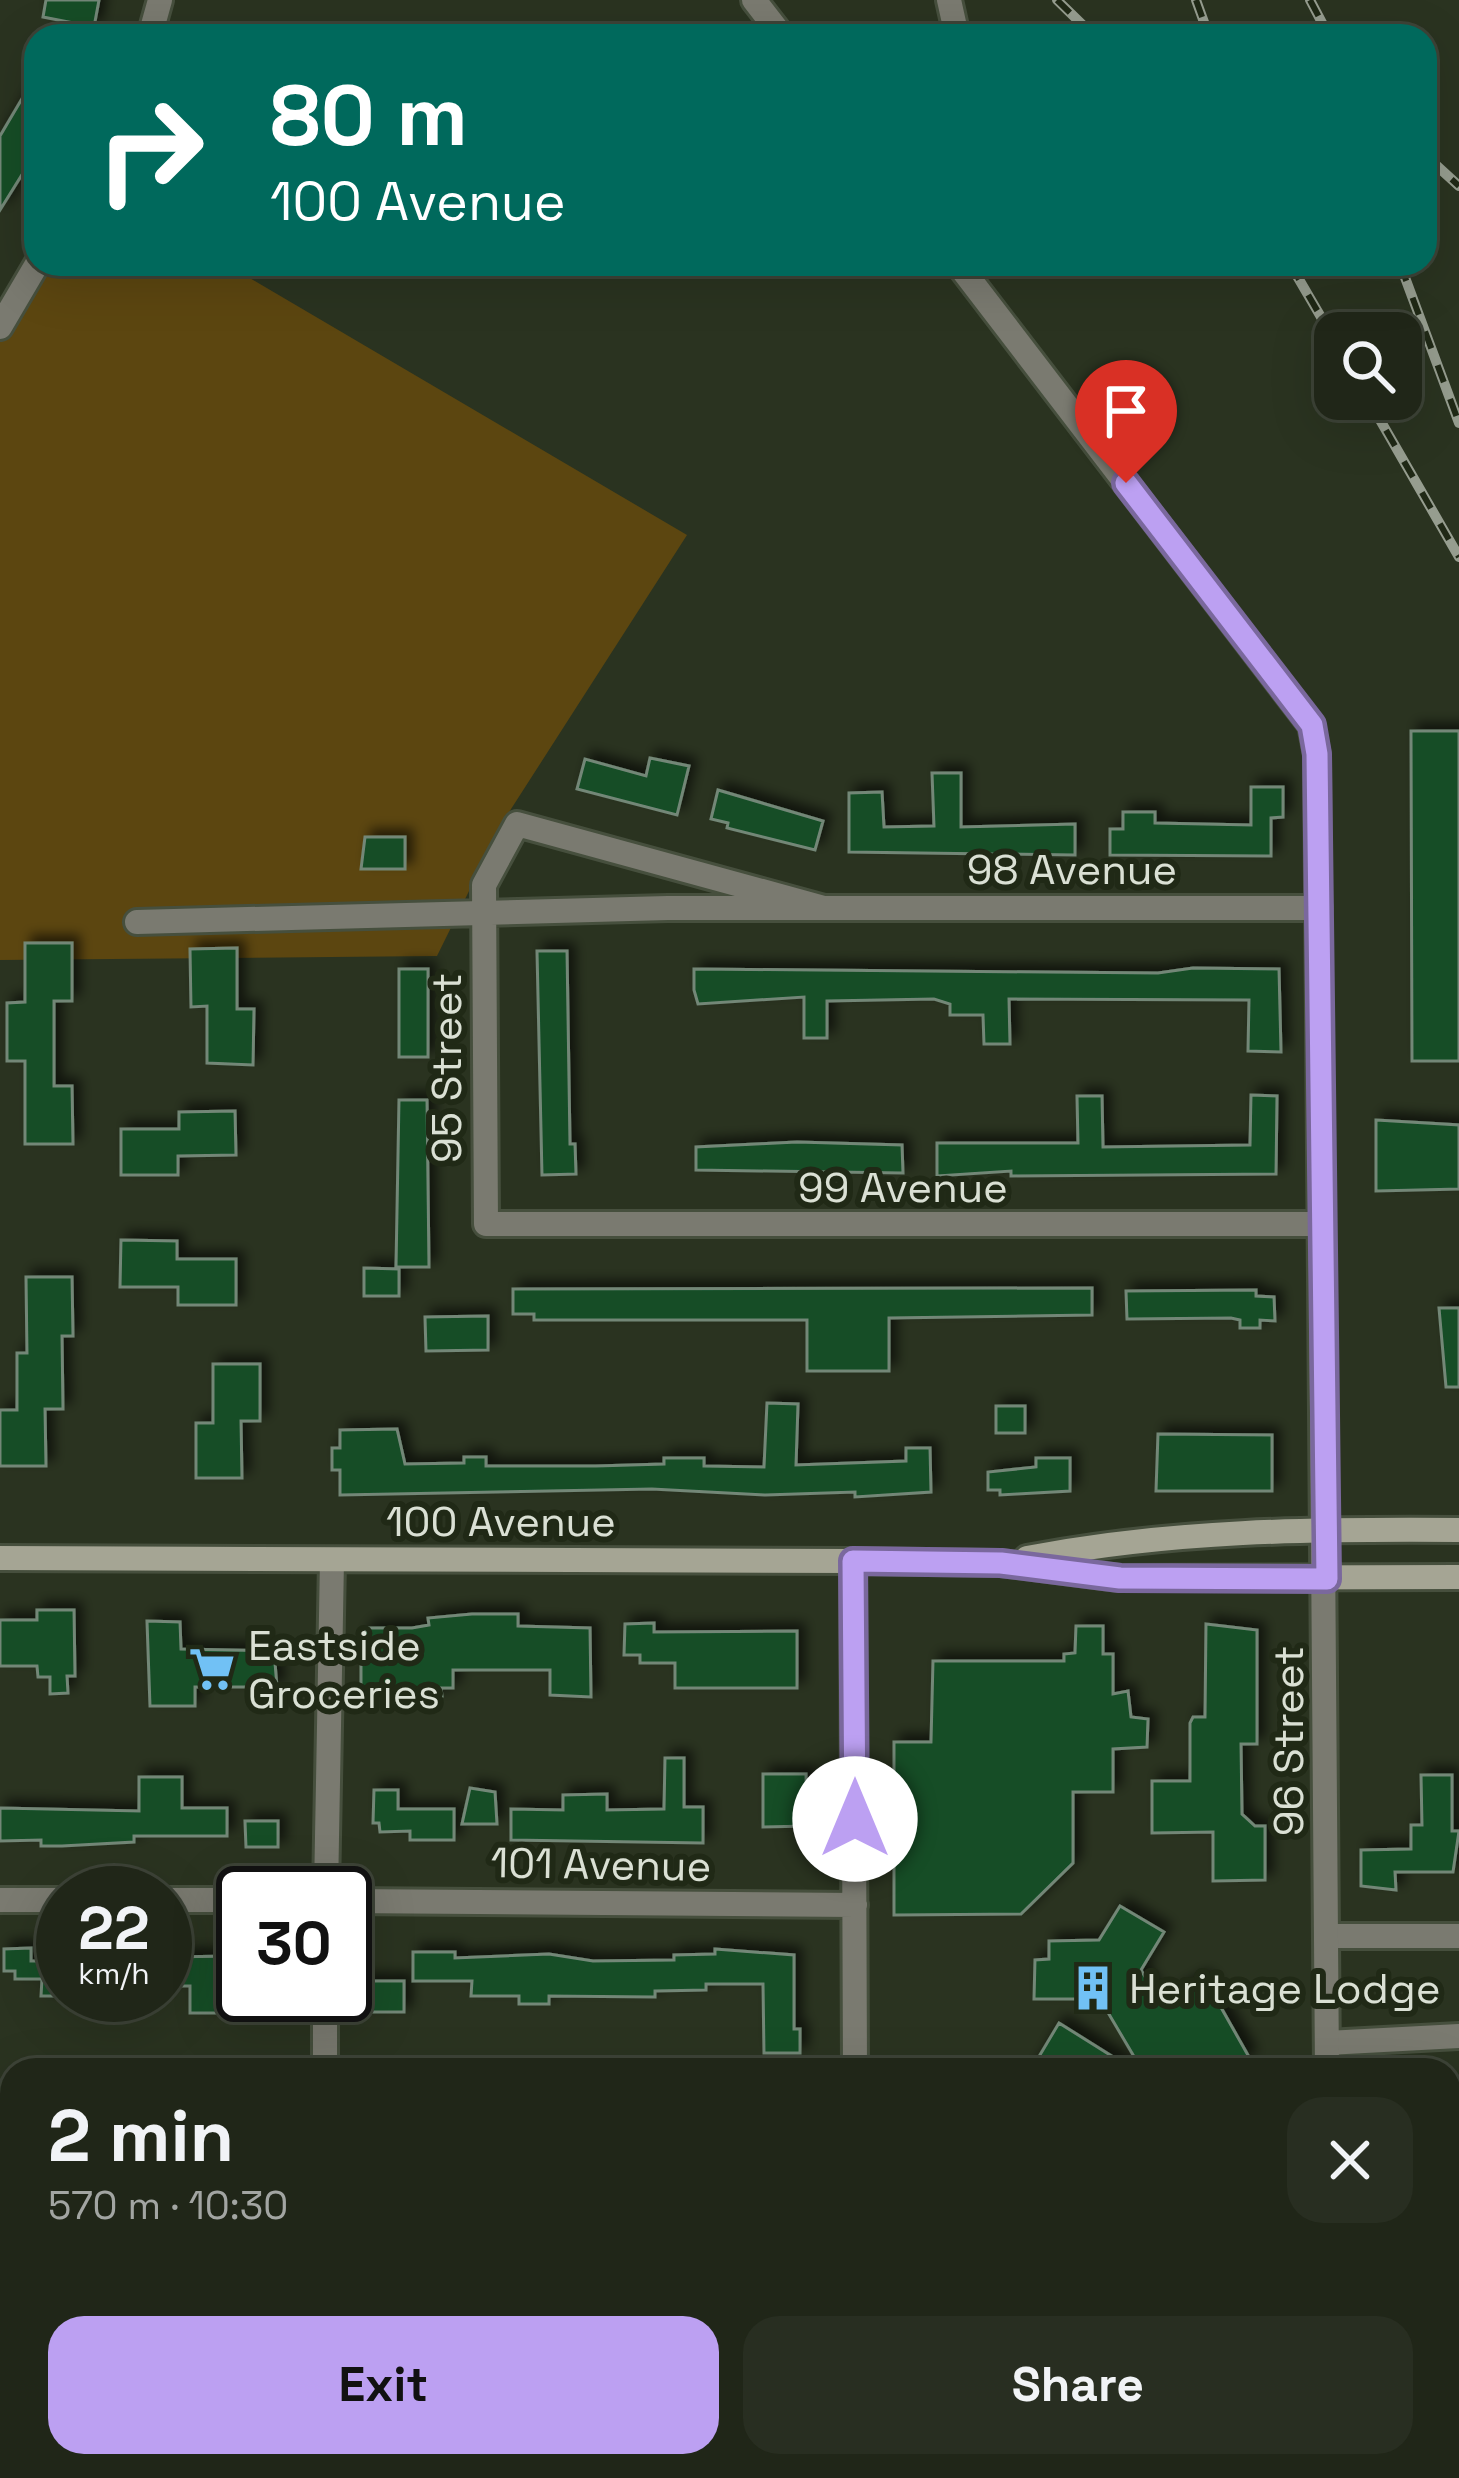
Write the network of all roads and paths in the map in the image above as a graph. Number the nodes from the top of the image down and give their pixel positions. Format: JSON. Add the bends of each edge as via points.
{"nodes":[{"id":1,"x":754,"y":0,"type":"edge"},
{"id":2,"x":773,"y":24,"type":"edge"},
{"id":3,"x":30,"y":276,"type":"edge"},
{"id":4,"x":967,"y":276,"type":"edge"},
{"id":5,"x":0,"y":327,"type":"edge"},
{"id":6,"x":824,"y":908,"type":"junction"},
{"id":7,"x":1319,"y":908,"type":"junction"},
{"id":8,"x":484,"y":911,"type":"junction"},
{"id":9,"x":137,"y":922,"type":"dead end"},
{"id":10,"x":486,"y":1224,"type":"joint"},
{"id":11,"x":1322,"y":1224,"type":"junction"},
{"id":12,"x":1326,"y":1529,"type":"junction"},
{"id":13,"x":1459,"y":1530,"type":"edge"},
{"id":14,"x":0,"y":1558,"type":"edge"},
{"id":15,"x":332,"y":1560,"type":"junction"},
{"id":16,"x":853,"y":1561,"type":"junction"},
{"id":17,"x":1001,"y":1563,"type":"junction"},
{"id":18,"x":1459,"y":1577,"type":"edge"},
{"id":19,"x":1327,"y":1579,"type":"junction"},
{"id":20,"x":326,"y":1866,"type":"edge"},
{"id":21,"x":0,"y":1900,"type":"edge"},
{"id":22,"x":36,"y":1900,"type":"edge"},
{"id":23,"x":372,"y":1900,"type":"edge"},
{"id":24,"x":855,"y":1905,"type":"junction"},
{"id":25,"x":1326,"y":1936,"type":"junction"},
{"id":26,"x":1459,"y":1936,"type":"edge"},
{"id":27,"x":326,"y":2022,"type":"edge"},
{"id":28,"x":1459,"y":2036,"type":"edge"},
{"id":29,"x":1327,"y":2043,"type":"junction"},
{"id":30,"x":326,"y":2058,"type":"edge"},
{"id":31,"x":855,"y":2058,"type":"edge"},
{"id":32,"x":1327,"y":2058,"type":"edge"}],
"edges":[{"from":1,"to":2,"type":"street"},
{"from":3,"to":5,"type":"street"},
{"from":4,"to":7,"type":"street","name":"96 Street","via":[[1312,725]]},
{"from":6,"to":7,"type":"street","name":"98 Avenue"},
{"from":6,"to":8,"type":"street","name":"98 Avenue"},
{"from":6,"to":8,"type":"street","name":"98 Avenue","via":[[517,824],[484,885]]},
{"from":7,"to":11,"type":"street","name":"96 Street"},
{"from":8,"to":9,"type":"street","name":"98 Avenue"},
{"from":8,"to":10,"type":"street","name":"95 Street"},
{"from":10,"to":11,"type":"street","name":"99 Avenue"},
{"from":11,"to":12,"type":"street","name":"96 Street"},
{"from":12,"to":13,"type":"main road"},
{"from":12,"to":17,"type":"main road","name":"100 Avenue","via":[[1134,1538]]},
{"from":12,"to":19,"type":"street","name":"96 Street"},
{"from":14,"to":15,"type":"main road","name":"100 Avenue"},
{"from":15,"to":16,"type":"main road","name":"100 Avenue"},
{"from":15,"to":20,"type":"street"},
{"from":16,"to":17,"type":"main road","name":"100 Avenue"},
{"from":16,"to":24,"type":"street"},
{"from":17,"to":19,"type":"main road","name":"100 Avenue","via":[[1120,1578]]},
{"from":18,"to":19,"type":"main road","name":"100 Avenue"},
{"from":19,"to":25,"type":"street","name":"96 Street"},
{"from":21,"to":22,"type":"street"},
{"from":23,"to":24,"type":"street","name":"101 Avenue"},
{"from":24,"to":31,"type":"street"},
{"from":25,"to":26,"type":"street"},
{"from":25,"to":29,"type":"street","name":"96 Street"},
{"from":27,"to":30,"type":"street"},
{"from":28,"to":29,"type":"street"},
{"from":29,"to":32,"type":"street","name":"96 Street"}]}
